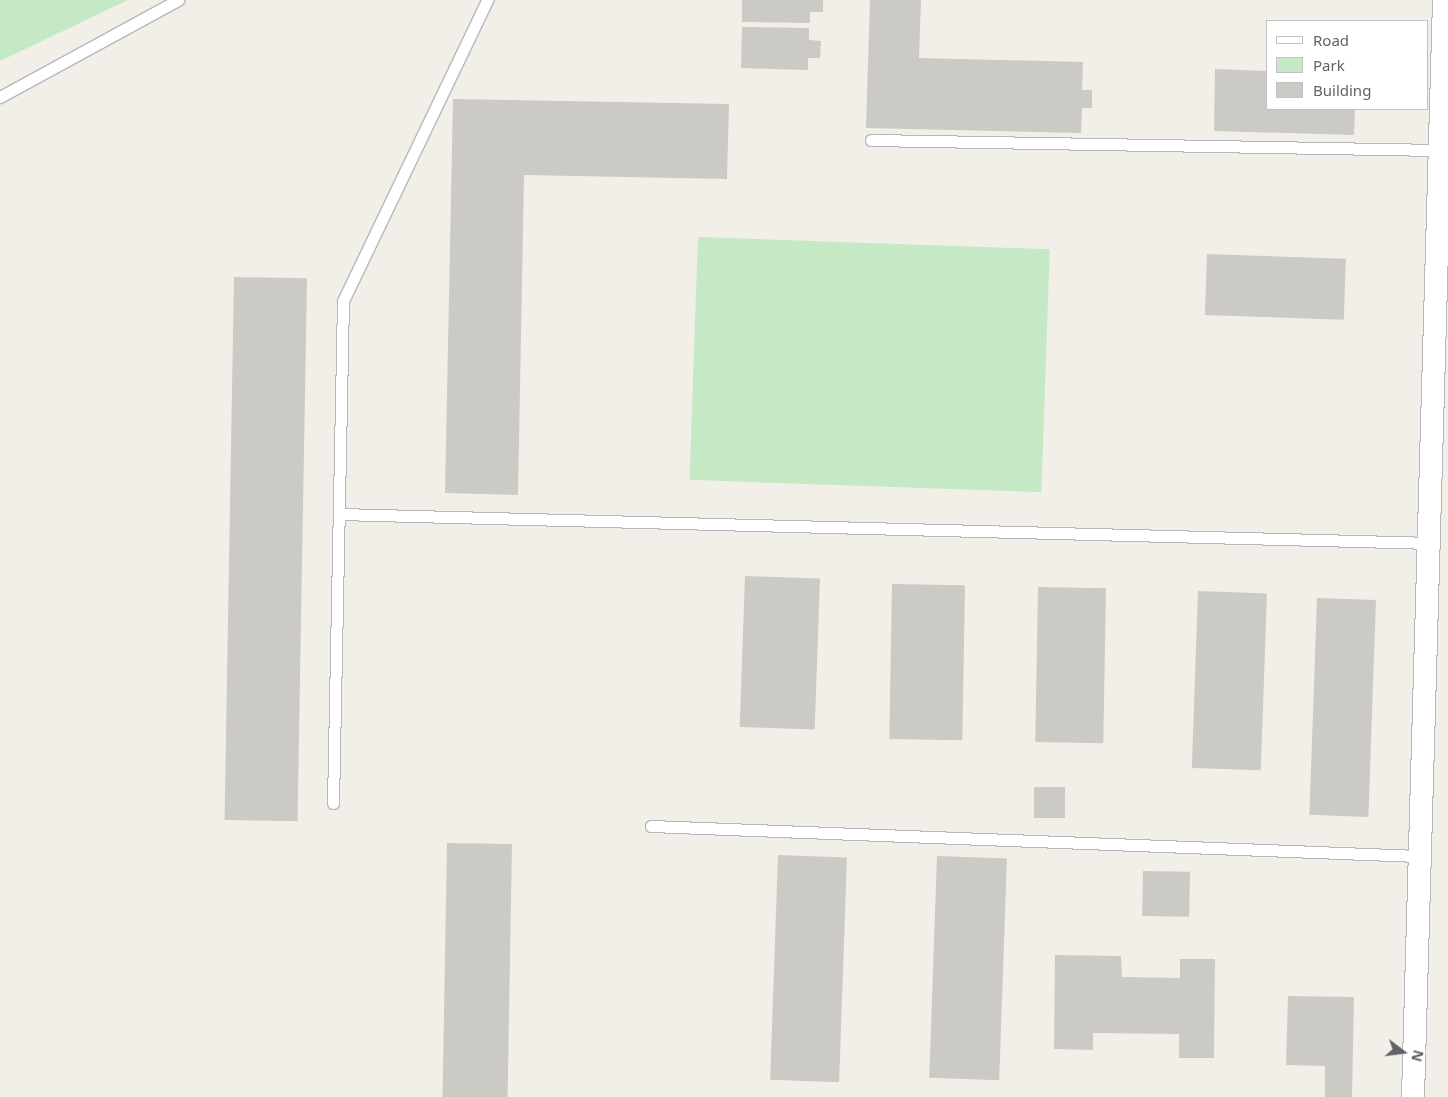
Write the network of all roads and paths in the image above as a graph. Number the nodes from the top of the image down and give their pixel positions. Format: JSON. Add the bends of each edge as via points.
{"nodes":[{"id":1,"x":178,"y":0,"type":"edge"},
{"id":2,"x":487,"y":0,"type":"edge"},
{"id":3,"x":1444,"y":0,"type":"edge"},
{"id":4,"x":0,"y":97,"type":"edge"},
{"id":5,"x":870,"y":140,"type":"dead end"},
{"id":6,"x":1440,"y":150,"type":"junction"},
{"id":7,"x":338,"y":514,"type":"junction"},
{"id":8,"x":1429,"y":543,"type":"junction"},
{"id":9,"x":333,"y":803,"type":"dead end"},
{"id":10,"x":651,"y":826,"type":"dead end"},
{"id":11,"x":1420,"y":856,"type":"junction"},
{"id":12,"x":1413,"y":1097,"type":"edge"}],
"edges":[{"from":1,"to":4,"type":"lane"},
{"from":2,"to":7,"type":"lane","via":[[343,301]]},
{"from":3,"to":6,"type":"street"},
{"from":5,"to":6,"type":"lane"},
{"from":6,"to":8,"type":"street"},
{"from":7,"to":8,"type":"lane"},
{"from":7,"to":9,"type":"lane"},
{"from":8,"to":11,"type":"street"},
{"from":10,"to":11,"type":"lane"},
{"from":11,"to":12,"type":"street"}]}
